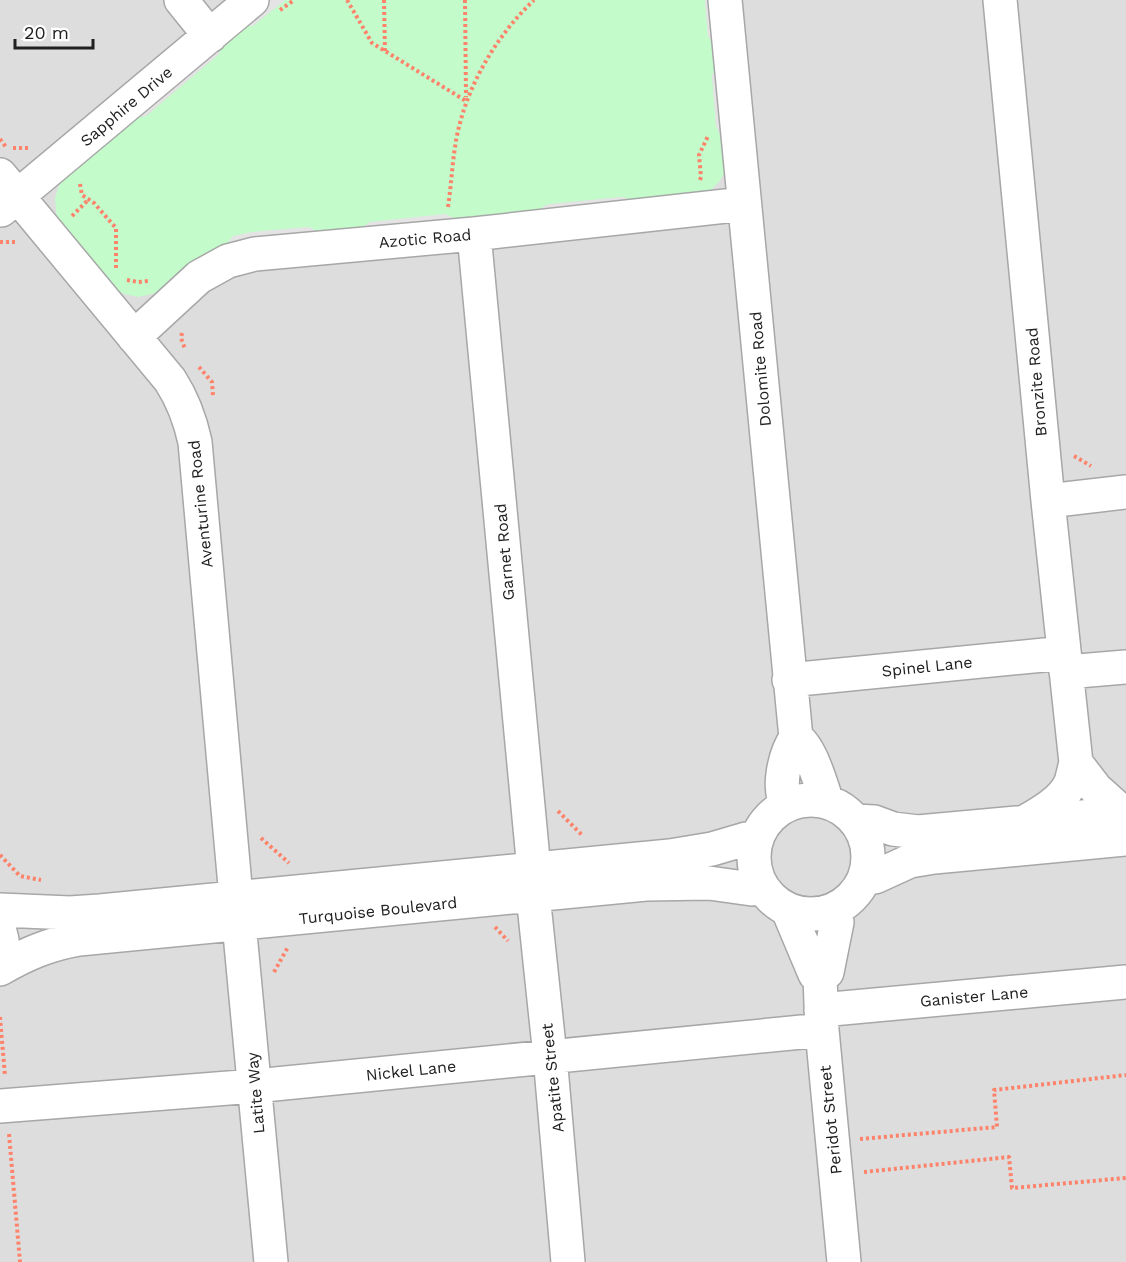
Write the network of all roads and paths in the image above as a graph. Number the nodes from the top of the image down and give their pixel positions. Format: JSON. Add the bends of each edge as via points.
{"nodes":[{"id":1,"x":181,"y":0,"type":"edge"},
{"id":2,"x":294,"y":0,"type":"edge"},
{"id":3,"x":347,"y":0,"type":"edge"},
{"id":4,"x":384,"y":0,"type":"edge"},
{"id":5,"x":465,"y":0,"type":"edge"},
{"id":6,"x":534,"y":0,"type":"edge"},
{"id":7,"x":725,"y":0,"type":"edge"},
{"id":8,"x":1000,"y":0,"type":"edge"},
{"id":9,"x":261,"y":9,"type":"edge"},
{"id":10,"x":210,"y":36,"type":"junction"},
{"id":11,"x":385,"y":53,"type":"junction"},
{"id":12,"x":466,"y":101,"type":"junction"},
{"id":13,"x":711,"y":131,"type":"dead end"},
{"id":14,"x":82,"y":178,"type":"dead end"},
{"id":15,"x":694,"y":183,"type":"dead end"},
{"id":16,"x":6,"y":194,"type":"edge"},
{"id":17,"x":88,"y":200,"type":"junction"},
{"id":18,"x":744,"y":204,"type":"junction"},
{"id":19,"x":69,"y":219,"type":"dead end"},
{"id":20,"x":466,"y":220,"type":"junction"},
{"id":21,"x":153,"y":280,"type":"dead end"},
{"id":22,"x":183,"y":331,"type":"dead end"},
{"id":23,"x":134,"y":337,"type":"junction"},
{"id":24,"x":185,"y":351,"type":"dead end"},
{"id":25,"x":199,"y":366,"type":"dead end"},
{"id":26,"x":214,"y":405,"type":"dead end"},
{"id":27,"x":1126,"y":492,"type":"edge"},
{"id":28,"x":1048,"y":501,"type":"junction"},
{"id":29,"x":1065,"y":663,"type":"junction"},
{"id":30,"x":1126,"y":667,"type":"edge"},
{"id":31,"x":789,"y":680,"type":"junction"},
{"id":32,"x":796,"y":738,"type":"junction"},
{"id":33,"x":1076,"y":763,"type":"junction"},
{"id":34,"x":821,"y":801,"type":"junction"},
{"id":35,"x":788,"y":805,"type":"junction"},
{"id":36,"x":553,"y":806,"type":"dead end"},
{"id":37,"x":856,"y":821,"type":"junction"},
{"id":38,"x":1025,"y":822,"type":"junction"},
{"id":39,"x":1125,"y":822,"type":"edge"},
{"id":40,"x":591,"y":834,"type":"dead end"},
{"id":41,"x":580,"y":835,"type":"junction"},
{"id":42,"x":258,"y":836,"type":"dead end"},
{"id":43,"x":757,"y":839,"type":"junction"},
{"id":44,"x":300,"y":862,"type":"dead end"},
{"id":45,"x":865,"y":876,"type":"junction"},
{"id":46,"x":533,"y":881,"type":"junction"},
{"id":47,"x":761,"y":885,"type":"junction"},
{"id":48,"x":0,"y":910,"type":"edge"},
{"id":49,"x":788,"y":910,"type":"junction"},
{"id":50,"x":833,"y":910,"type":"junction"},
{"id":51,"x":239,"y":923,"type":"junction"},
{"id":52,"x":492,"y":924,"type":"dead end"},
{"id":53,"x":0,"y":932,"type":"edge"},
{"id":54,"x":290,"y":944,"type":"dead end"},
{"id":55,"x":0,"y":958,"type":"edge"},
{"id":56,"x":0,"y":969,"type":"edge"},
{"id":57,"x":820,"y":977,"type":"junction"},
{"id":58,"x":1126,"y":982,"type":"edge"},
{"id":59,"x":0,"y":1017,"type":"edge"},
{"id":60,"x":821,"y":1020,"type":"junction"},
{"id":61,"x":550,"y":1056,"type":"junction"},
{"id":62,"x":1126,"y":1075,"type":"edge"},
{"id":63,"x":254,"y":1086,"type":"junction"},
{"id":64,"x":3,"y":1105,"type":"edge"},
{"id":65,"x":856,"y":1140,"type":"dead end"},
{"id":66,"x":859,"y":1172,"type":"dead end"},
{"id":67,"x":1126,"y":1178,"type":"edge"},
{"id":68,"x":20,"y":1262,"type":"edge"},
{"id":69,"x":271,"y":1262,"type":"edge"},
{"id":70,"x":568,"y":1262,"type":"edge"},
{"id":71,"x":844,"y":1262,"type":"edge"}],
"edges":[{"from":1,"to":10,"type":"street"},
{"from":2,"to":9,"type":"path"},
{"from":3,"to":11,"type":"path","via":[[372,43]]},
{"from":4,"to":11,"type":"path"},
{"from":5,"to":12,"type":"path"},
{"from":6,"to":12,"type":"path","via":[[499,41]]},
{"from":7,"to":18,"type":"street","name":"Dolomite Road"},
{"from":8,"to":28,"type":"street","name":"Bronzite Road"},
{"from":9,"to":10,"type":"street","name":"Sapphire Drive"},
{"from":10,"to":16,"type":"street","name":"Sapphire Drive"},
{"from":11,"to":12,"type":"path"},
{"from":12,"to":20,"type":"path","via":[[455,147],[448,208]]},
{"from":13,"to":15,"type":"path","via":[[700,151],[701,177]]},
{"from":14,"to":17,"type":"path","via":[[82,195]]},
{"from":16,"to":23,"type":"street","name":"Aventurine Road"},
{"from":17,"to":19,"type":"path"},
{"from":17,"to":21,"type":"path","via":[[116,228],[116,268],[122,277],[129,282]]},
{"from":18,"to":20,"type":"street","name":"Azotic Road"},
{"from":18,"to":31,"type":"street","name":"Dolomite Road"},
{"from":20,"to":23,"type":"street","name":"Azotic Road","via":[[243,257],[199,277]]},
{"from":20,"to":46,"type":"street","name":"Garnet Road"},
{"from":22,"to":24,"type":"path"},
{"from":23,"to":51,"type":"street","name":"Aventurine Road","via":[[181,397],[195,442]]},
{"from":25,"to":26,"type":"path","via":[[212,382]]},
{"from":27,"to":28,"type":"street"},
{"from":28,"to":29,"type":"street","name":"Bronzite Road"},
{"from":29,"to":30,"type":"street","name":"Spinel Lane"},
{"from":29,"to":31,"type":"street","name":"Spinel Lane"},
{"from":29,"to":33,"type":"street","name":"Bronzite Road"},
{"from":31,"to":32,"type":"street","name":"Dolomite Road"},
{"from":32,"to":34,"type":"street","name":"Dolomite Road","via":[[803,742],[821,783]]},
{"from":32,"to":35,"type":"street","name":"Dolomite Road","via":[[781,789]]},
{"from":33,"to":38,"type":"street","name":"Bronzite Road","via":[[1065,790],[1047,810]]},
{"from":33,"to":39,"type":"street"},
{"from":34,"to":35,"type":"street"},
{"from":34,"to":37,"type":"street","via":[[840,808]]},
{"from":35,"to":43,"type":"street","via":[[764,825]]},
{"from":36,"to":41,"type":"path"},
{"from":37,"to":38,"type":"street","via":[[918,832]]},
{"from":37,"to":45,"type":"street","via":[[866,838]]},
{"from":38,"to":39,"type":"street"},
{"from":39,"to":45,"type":"street","via":[[910,861],[874,877]]},
{"from":40,"to":41,"type":"path"},
{"from":41,"to":46,"type":"path"},
{"from":42,"to":44,"type":"path","via":[[289,863]]},
{"from":43,"to":46,"type":"street","name":"Turquoise Boulevard"},
{"from":43,"to":47,"type":"street","via":[[755,868]]},
{"from":45,"to":50,"type":"street","via":[[847,902]]},
{"from":46,"to":47,"type":"street","name":"Turquoise Boulevard","via":[[709,883],[752,889]]},
{"from":46,"to":51,"type":"street","name":"Turquoise Boulevard"},
{"from":46,"to":52,"type":"path"},
{"from":46,"to":61,"type":"street","name":"Apatite Street"},
{"from":47,"to":49,"type":"street"},
{"from":48,"to":51,"type":"street","name":"Turquoise Boulevard"},
{"from":49,"to":50,"type":"street","via":[[811,914]]},
{"from":49,"to":57,"type":"street","name":"Peridot Street","via":[[815,974]]},
{"from":50,"to":57,"type":"street","name":"Peridot Street","via":[[837,922],[826,972]]},
{"from":51,"to":54,"type":"path"},
{"from":51,"to":56,"type":"street","name":"Turquoise Boulevard","via":[[57,942]]},
{"from":51,"to":63,"type":"street","name":"Latite Way"},
{"from":53,"to":55,"type":"street"},
{"from":57,"to":60,"type":"street","name":"Peridot Street"},
{"from":58,"to":60,"type":"street","name":"Ganister Lane"},
{"from":59,"to":64,"type":"path"},
{"from":60,"to":61,"type":"street","name":"Nickel Lane"},
{"from":60,"to":71,"type":"street","name":"Peridot Street"},
{"from":61,"to":63,"type":"street","name":"Nickel Lane"},
{"from":61,"to":70,"type":"street","name":"Apatite Street"},
{"from":62,"to":65,"type":"path","via":[[994,1090],[997,1127]]},
{"from":63,"to":64,"type":"street","name":"Nickel Lane"},
{"from":63,"to":69,"type":"street","name":"Latite Way"},
{"from":64,"to":68,"type":"path"},
{"from":66,"to":67,"type":"path","via":[[1009,1157],[1012,1188]]}]}
